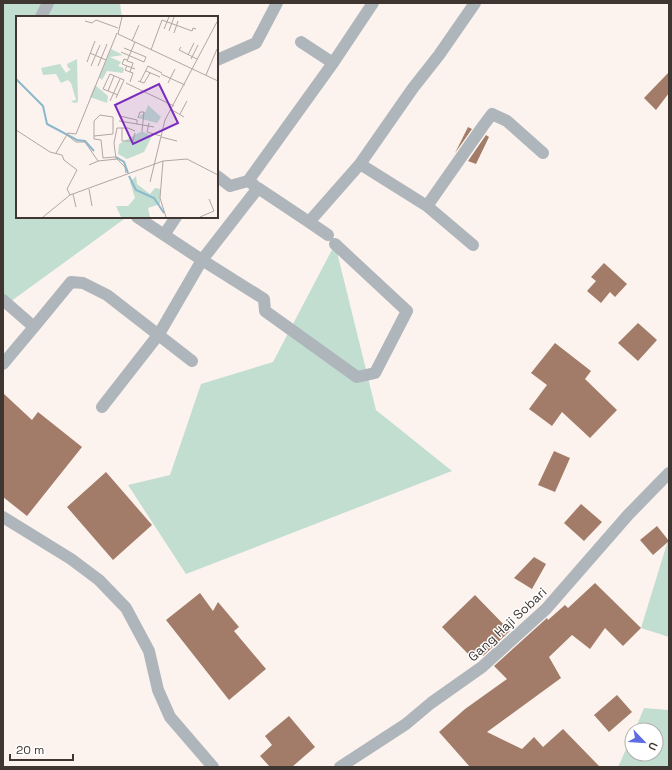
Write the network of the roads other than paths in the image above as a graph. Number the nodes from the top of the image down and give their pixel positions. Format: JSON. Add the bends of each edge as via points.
{"nodes":[{"id":1,"x":48,"y":3,"type":"edge"},
{"id":2,"x":277,"y":3,"type":"edge"},
{"id":3,"x":373,"y":3,"type":"edge"},
{"id":4,"x":475,"y":3,"type":"edge"},
{"id":5,"x":42,"y":16,"type":"edge"},
{"id":6,"x":301,"y":42,"type":"dead end"},
{"id":7,"x":218,"y":60,"type":"edge"},
{"id":8,"x":333,"y":63,"type":"junction"},
{"id":9,"x":544,"y":153,"type":"dead end"},
{"id":10,"x":360,"y":164,"type":"junction"},
{"id":11,"x":218,"y":177,"type":"edge"},
{"id":12,"x":253,"y":185,"type":"junction"},
{"id":13,"x":427,"y":206,"type":"junction"},
{"id":14,"x":138,"y":218,"type":"edge"},
{"id":15,"x":175,"y":218,"type":"edge"},
{"id":16,"x":309,"y":222,"type":"junction"},
{"id":17,"x":164,"y":235,"type":"junction"},
{"id":18,"x":473,"y":245,"type":"dead end"},
{"id":19,"x":202,"y":260,"type":"junction"},
{"id":20,"x":3,"y":300,"type":"edge"},
{"id":21,"x":34,"y":327,"type":"junction"},
{"id":22,"x":159,"y":334,"type":"junction"},
{"id":23,"x":192,"y":361,"type":"dead end"},
{"id":24,"x":3,"y":364,"type":"edge"},
{"id":25,"x":102,"y":407,"type":"dead end"},
{"id":26,"x":669,"y":473,"type":"edge"},
{"id":27,"x":3,"y":517,"type":"edge"},
{"id":28,"x":213,"y":767,"type":"edge"},
{"id":29,"x":340,"y":767,"type":"edge"}],
"edges":[{"from":1,"to":5,"type":"street"},
{"from":2,"to":7,"type":"street","via":[[256,43]]},
{"from":3,"to":8,"type":"street"},
{"from":4,"to":10,"type":"street"},
{"from":6,"to":8,"type":"street"},
{"from":8,"to":12,"type":"street"},
{"from":9,"to":13,"type":"street","via":[[507,121],[492,114]]},
{"from":10,"to":13,"type":"street"},
{"from":10,"to":16,"type":"street"},
{"from":11,"to":12,"type":"street","via":[[230,186]]},
{"from":12,"to":16,"type":"street"},
{"from":12,"to":19,"type":"street"},
{"from":13,"to":18,"type":"street"},
{"from":14,"to":17,"type":"street"},
{"from":15,"to":17,"type":"street"},
{"from":16,"to":19,"type":"street","via":[[407,311],[375,373],[357,377],[265,311],[264,299]]},
{"from":17,"to":19,"type":"street"},
{"from":19,"to":22,"type":"street"},
{"from":20,"to":21,"type":"street"},
{"from":21,"to":22,"type":"street","via":[[70,282],[83,283],[107,295]]},
{"from":21,"to":24,"type":"street"},
{"from":22,"to":23,"type":"street"},
{"from":22,"to":25,"type":"street"},
{"from":26,"to":29,"type":"street","name":"Gang Haji Sobari","via":[[628,515],[546,609],[482,667],[406,724]]},
{"from":27,"to":28,"type":"street","via":[[71,559],[99,580],[126,608],[150,651],[158,690],[170,717]]}]}
